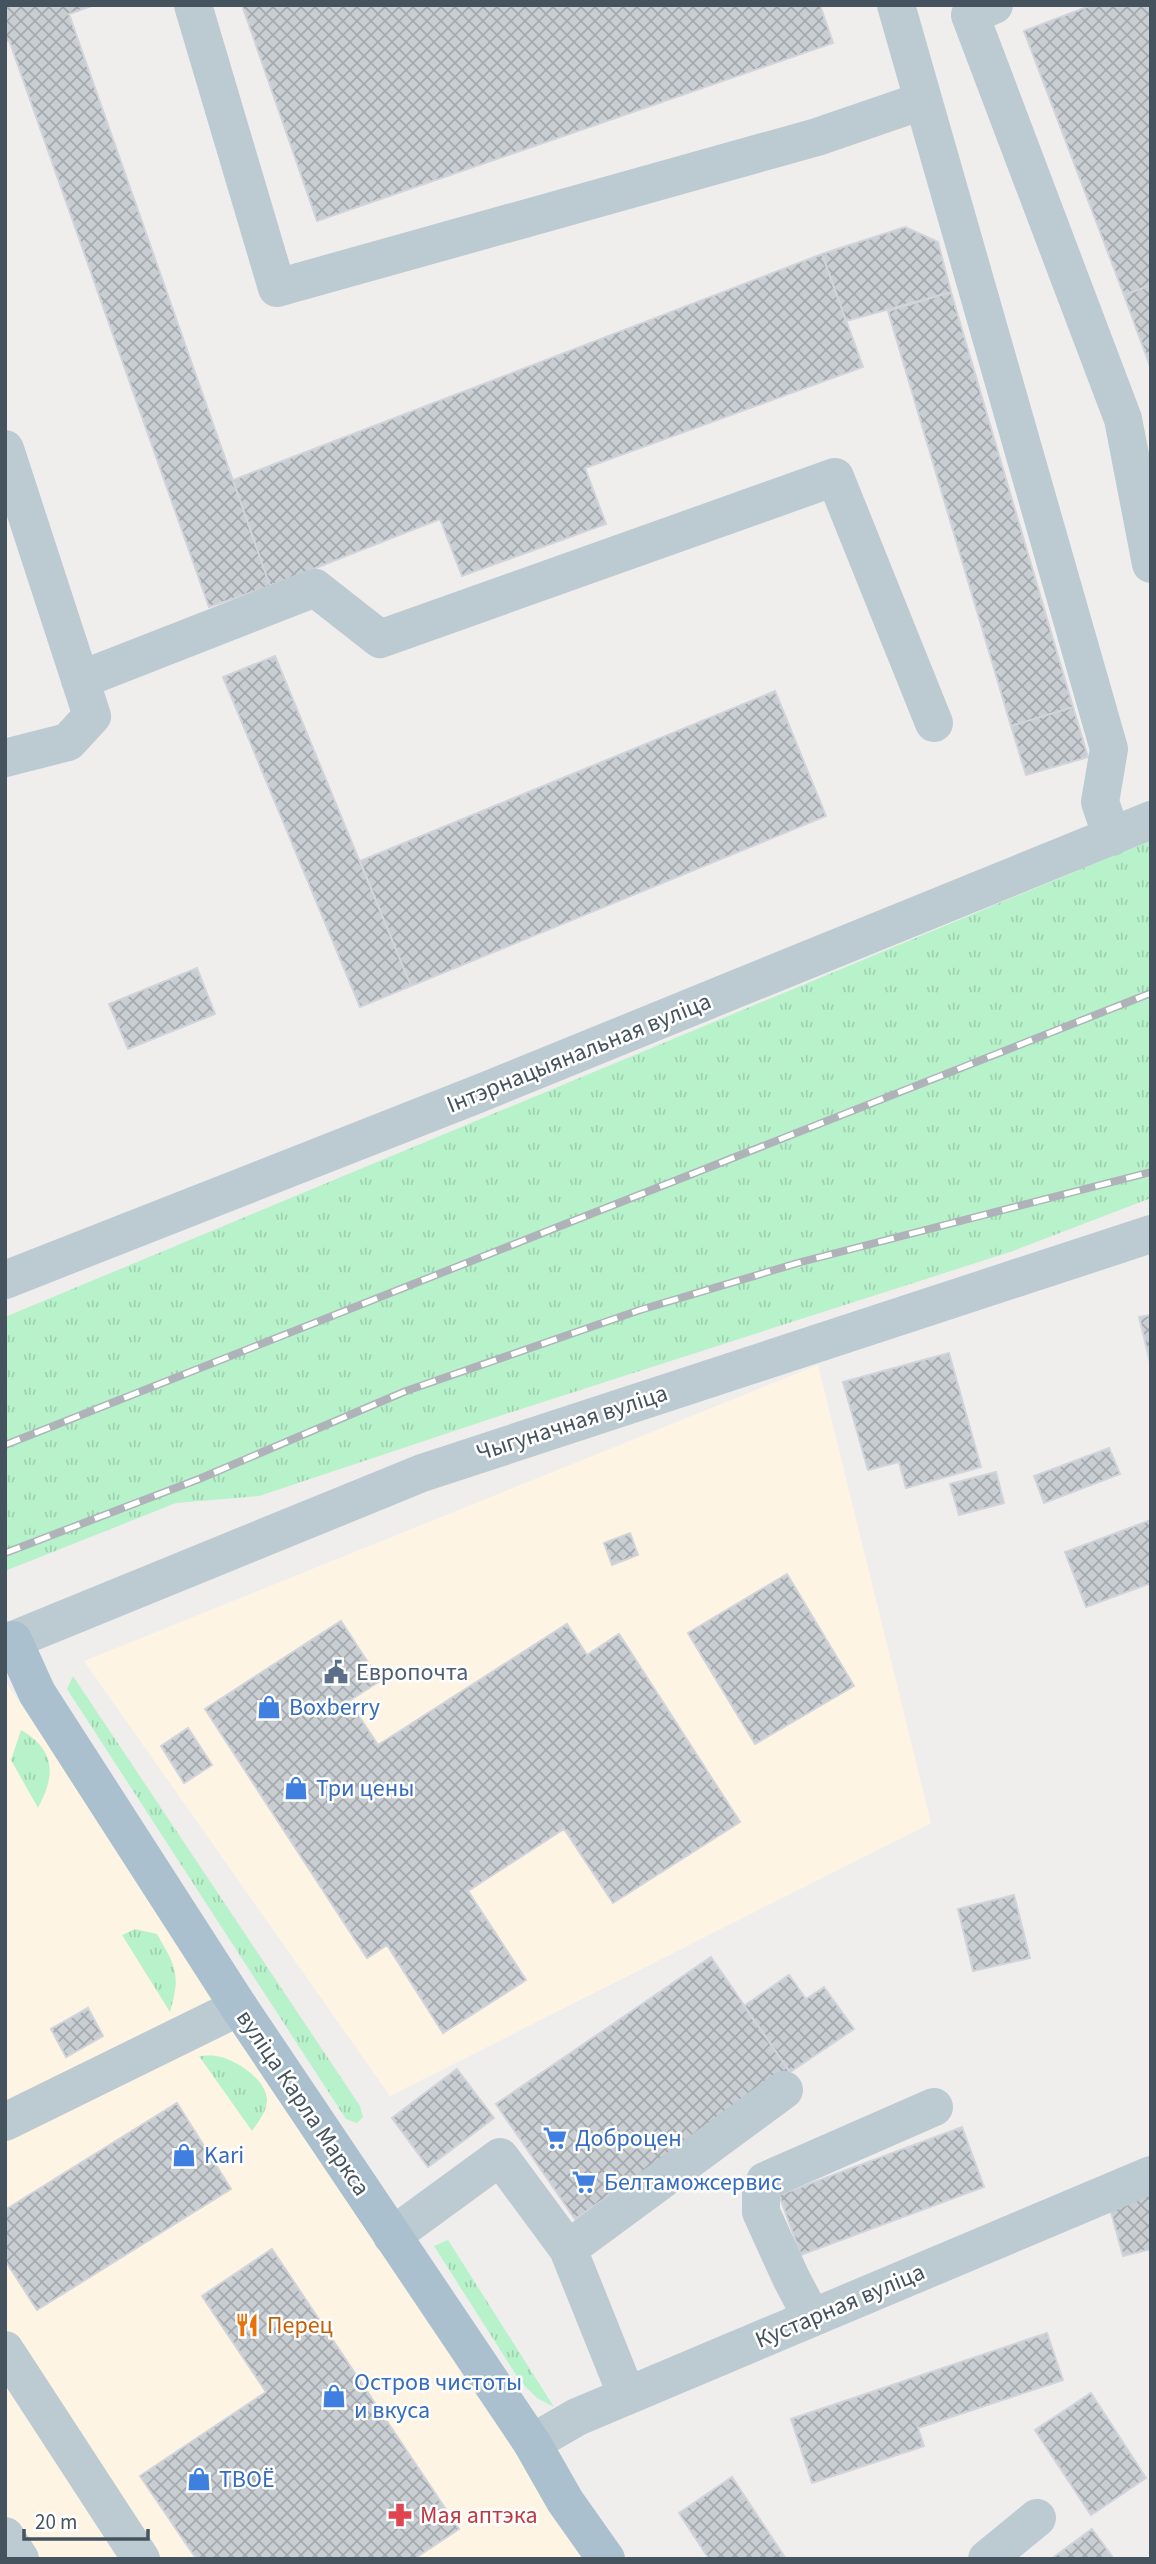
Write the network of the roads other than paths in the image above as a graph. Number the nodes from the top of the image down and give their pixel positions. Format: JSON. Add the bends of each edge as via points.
{"nodes":[{"id":1,"x":193,"y":5,"type":"edge"},
{"id":2,"x":896,"y":5,"type":"edge"},
{"id":3,"x":994,"y":5,"type":"edge"},
{"id":4,"x":922,"y":101,"type":"junction"},
{"id":5,"x":5,"y":449,"type":"edge"},
{"id":6,"x":1151,"y":564,"type":"edge"},
{"id":7,"x":80,"y":680,"type":"junction"},
{"id":8,"x":934,"y":723,"type":"dead end"},
{"id":9,"x":5,"y":758,"type":"edge"},
{"id":10,"x":1151,"y":820,"type":"edge"},
{"id":11,"x":1112,"y":837,"type":"junction"},
{"id":12,"x":1151,"y":1234,"type":"edge"},
{"id":13,"x":5,"y":1280,"type":"edge"},
{"id":14,"x":9,"y":1642,"type":"edge"},
{"id":15,"x":239,"y":2007,"type":"junction"},
{"id":16,"x":784,"y":2090,"type":"dead end"},
{"id":17,"x":934,"y":2107,"type":"dead end"},
{"id":18,"x":5,"y":2122,"type":"edge"},
{"id":19,"x":1151,"y":2175,"type":"edge"},
{"id":20,"x":392,"y":2236,"type":"junction"},
{"id":21,"x":568,"y":2249,"type":"junction"},
{"id":22,"x":812,"y":2318,"type":"junction"},
{"id":23,"x":5,"y":2350,"type":"edge"},
{"id":24,"x":627,"y":2396,"type":"junction"},
{"id":25,"x":531,"y":2443,"type":"junction"},
{"id":26,"x":1037,"y":2518,"type":"dead end"},
{"id":27,"x":5,"y":2536,"type":"edge"},
{"id":28,"x":20,"y":2559,"type":"edge"},
{"id":29,"x":141,"y":2559,"type":"edge"},
{"id":30,"x":606,"y":2559,"type":"edge"},
{"id":31,"x":986,"y":2559,"type":"edge"}],
"edges":[{"from":1,"to":4,"type":"street","via":[[277,288],[817,137]]},
{"from":2,"to":4,"type":"street"},
{"from":3,"to":6,"type":"street","via":[[970,15],[1123,419]]},
{"from":4,"to":11,"type":"street","via":[[1109,749],[1100,802]]},
{"from":5,"to":7,"type":"street"},
{"from":7,"to":8,"type":"street","via":[[315,588],[380,639],[835,477]]},
{"from":7,"to":9,"type":"street","via":[[92,716],[68,742]]},
{"from":10,"to":11,"type":"street","name":"Інтэрнацыянальная вуліца"},
{"from":11,"to":13,"type":"street","name":"Інтэрнацыянальная вуліца"},
{"from":12,"to":14,"type":"street","name":"Чыгуначная вуліца","via":[[422,1473]]},
{"from":14,"to":15,"type":"main road","name":"вуліца Карла Маркса","via":[[37,1693]]},
{"from":15,"to":18,"type":"street"},
{"from":15,"to":20,"type":"main road","name":"вуліца Карла Маркса"},
{"from":16,"to":21,"type":"street"},
{"from":17,"to":22,"type":"street","via":[[765,2181],[761,2212]]},
{"from":19,"to":22,"type":"street","name":"Кустарная вуліца"},
{"from":20,"to":21,"type":"street","via":[[500,2157]]},
{"from":20,"to":25,"type":"main road","name":"вуліца Карла Маркса"},
{"from":21,"to":24,"type":"street"},
{"from":22,"to":24,"type":"street","name":"Кустарная вуліца"},
{"from":23,"to":29,"type":"street"},
{"from":24,"to":25,"type":"street","name":"Кустарная вуліца"},
{"from":25,"to":30,"type":"main road","name":"вуліца Карла Маркса"},
{"from":26,"to":31,"type":"street"},
{"from":27,"to":28,"type":"street"}]}
